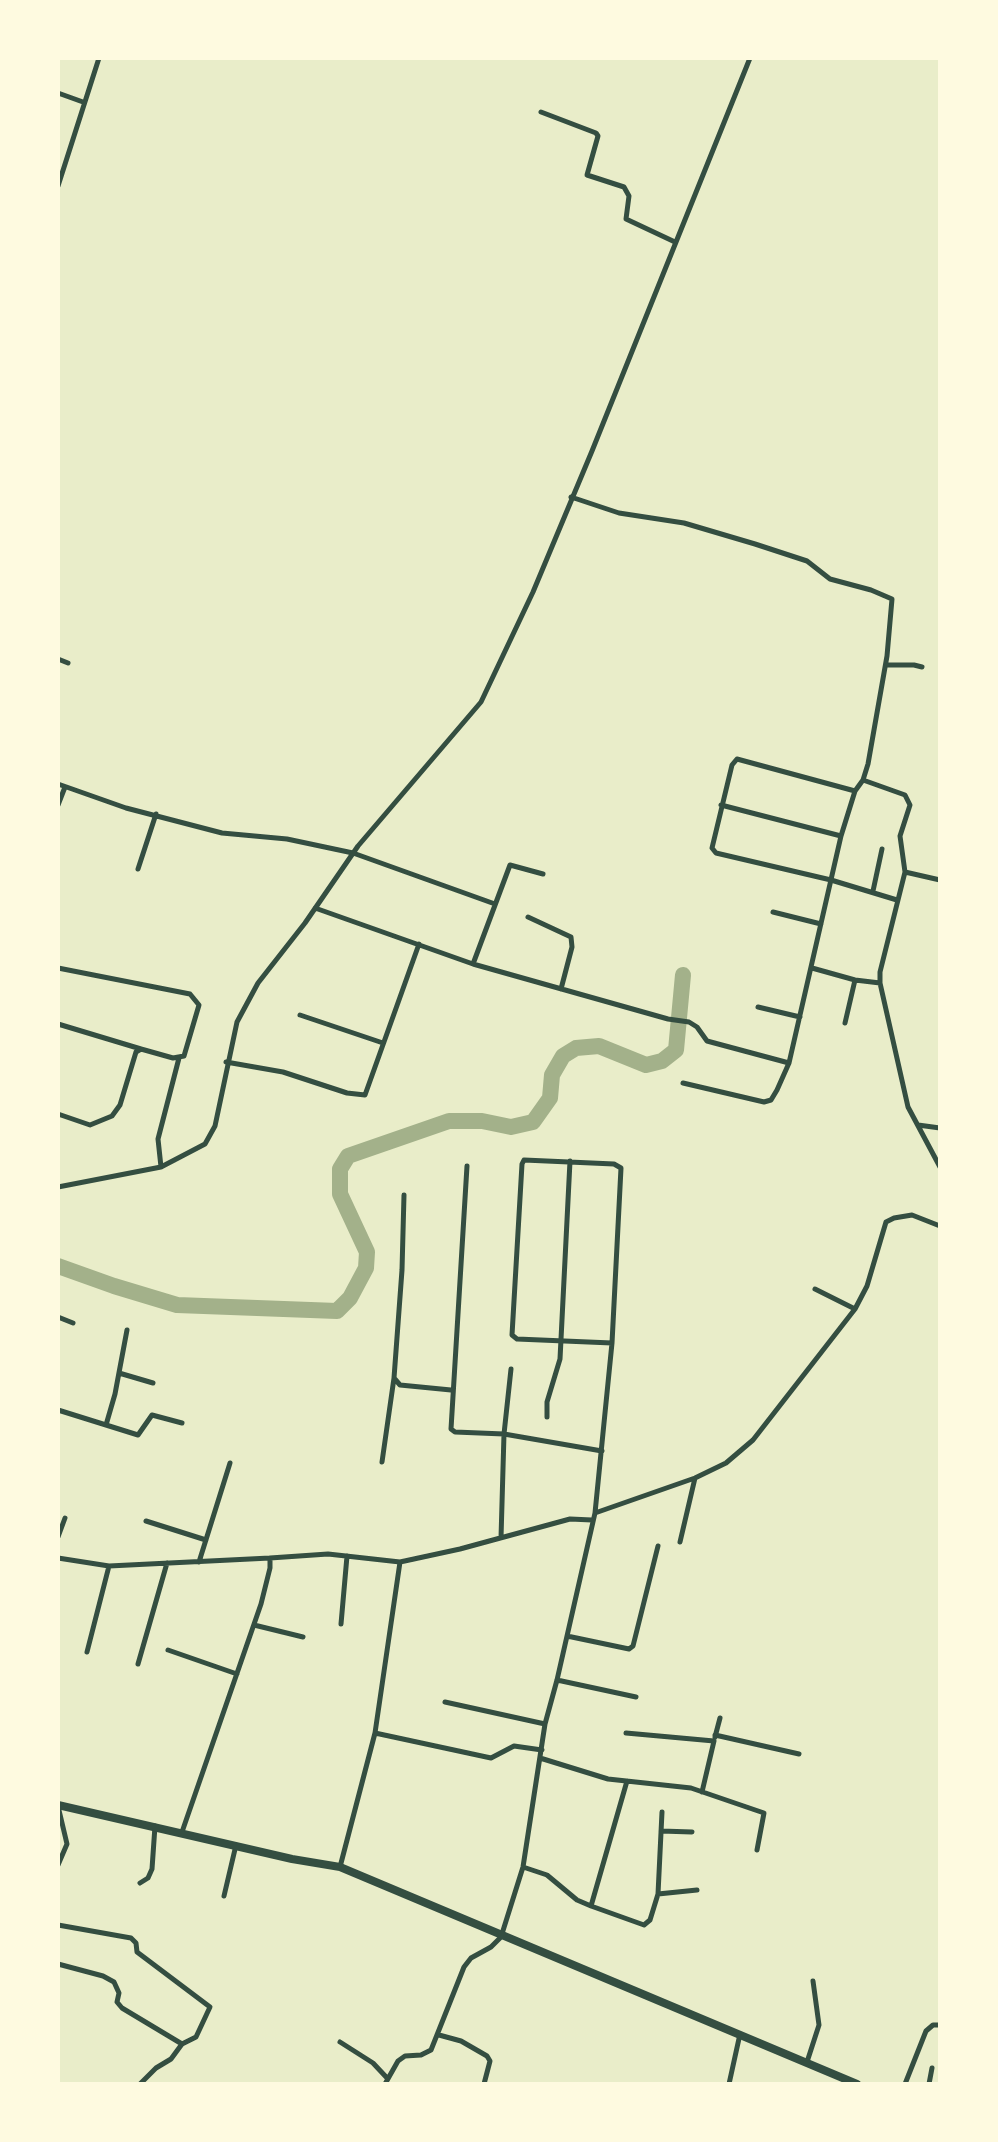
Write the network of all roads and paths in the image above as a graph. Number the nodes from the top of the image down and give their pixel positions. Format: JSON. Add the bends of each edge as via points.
{"nodes":[{"id":1,"x":99,"y":58,"type":"edge"},
{"id":2,"x":750,"y":58,"type":"edge"},
{"id":3,"x":58,"y":93,"type":"edge"},
{"id":4,"x":83,"y":102,"type":"junction"},
{"id":5,"x":541,"y":112,"type":"dead end"},
{"id":6,"x":58,"y":186,"type":"edge"},
{"id":7,"x":675,"y":242,"type":"junction"},
{"id":8,"x":571,"y":497,"type":"junction"},
{"id":9,"x":58,"y":659,"type":"edge"},
{"id":10,"x":68,"y":663,"type":"dead end"},
{"id":11,"x":886,"y":665,"type":"junction"},
{"id":12,"x":921,"y":668,"type":"dead end"},
{"id":13,"x":863,"y":780,"type":"junction"},
{"id":14,"x":58,"y":784,"type":"edge"},
{"id":15,"x":65,"y":787,"type":"junction"},
{"id":16,"x":855,"y":791,"type":"junction"},
{"id":17,"x":58,"y":805,"type":"edge"},
{"id":18,"x":721,"y":805,"type":"junction"},
{"id":19,"x":156,"y":814,"type":"junction"},
{"id":20,"x":841,"y":836,"type":"junction"},
{"id":21,"x":882,"y":849,"type":"dead end"},
{"id":22,"x":353,"y":853,"type":"junction"},
{"id":23,"x":138,"y":869,"type":"dead end"},
{"id":24,"x":904,"y":872,"type":"junction"},
{"id":25,"x":543,"y":874,"type":"dead end"},
{"id":26,"x":831,"y":880,"type":"junction"},
{"id":27,"x":939,"y":880,"type":"edge"},
{"id":28,"x":873,"y":891,"type":"junction"},
{"id":29,"x":897,"y":900,"type":"junction"},
{"id":30,"x":495,"y":904,"type":"junction"},
{"id":31,"x":315,"y":908,"type":"junction"},
{"id":32,"x":773,"y":912,"type":"dead end"},
{"id":33,"x":528,"y":917,"type":"dead end"},
{"id":34,"x":821,"y":924,"type":"junction"},
{"id":35,"x":419,"y":944,"type":"junction"},
{"id":36,"x":473,"y":964,"type":"junction"},
{"id":37,"x":58,"y":968,"type":"edge"},
{"id":38,"x":812,"y":968,"type":"junction"},
{"id":39,"x":855,"y":980,"type":"junction"},
{"id":40,"x":880,"y":982,"type":"junction"},
{"id":41,"x":561,"y":989,"type":"junction"},
{"id":42,"x":758,"y":1007,"type":"dead end"},
{"id":43,"x":300,"y":1015,"type":"dead end"},
{"id":44,"x":800,"y":1017,"type":"junction"},
{"id":45,"x":845,"y":1023,"type":"dead end"},
{"id":46,"x":58,"y":1024,"type":"edge"},
{"id":47,"x":383,"y":1043,"type":"junction"},
{"id":48,"x":141,"y":1049,"type":"junction"},
{"id":49,"x":179,"y":1058,"type":"junction"},
{"id":50,"x":226,"y":1062,"type":"junction"},
{"id":51,"x":789,"y":1063,"type":"junction"},
{"id":52,"x":683,"y":1083,"type":"dead end"},
{"id":53,"x":58,"y":1114,"type":"edge"},
{"id":54,"x":918,"y":1125,"type":"junction"},
{"id":55,"x":939,"y":1128,"type":"edge"},
{"id":56,"x":570,"y":1161,"type":"junction"},
{"id":57,"x":467,"y":1166,"type":"dead end"},
{"id":58,"x":161,"y":1167,"type":"junction"},
{"id":59,"x":939,"y":1167,"type":"edge"},
{"id":60,"x":58,"y":1187,"type":"edge"},
{"id":61,"x":404,"y":1195,"type":"dead end"},
{"id":62,"x":939,"y":1226,"type":"edge"},
{"id":63,"x":815,"y":1289,"type":"dead end"},
{"id":64,"x":855,"y":1309,"type":"junction"},
{"id":65,"x":58,"y":1317,"type":"edge"},
{"id":66,"x":73,"y":1323,"type":"dead end"},
{"id":67,"x":127,"y":1330,"type":"dead end"},
{"id":68,"x":561,"y":1340,"type":"junction"},
{"id":69,"x":612,"y":1343,"type":"junction"},
{"id":70,"x":511,"y":1369,"type":"dead end"},
{"id":71,"x":119,"y":1373,"type":"junction"},
{"id":72,"x":394,"y":1378,"type":"junction"},
{"id":73,"x":153,"y":1383,"type":"dead end"},
{"id":74,"x":451,"y":1390,"type":"junction"},
{"id":75,"x":58,"y":1410,"type":"edge"},
{"id":76,"x":547,"y":1417,"type":"dead end"},
{"id":77,"x":182,"y":1424,"type":"dead end"},
{"id":78,"x":106,"y":1425,"type":"junction"},
{"id":79,"x":504,"y":1434,"type":"junction"},
{"id":80,"x":602,"y":1451,"type":"junction"},
{"id":81,"x":382,"y":1462,"type":"dead end"},
{"id":82,"x":230,"y":1463,"type":"dead end"},
{"id":83,"x":695,"y":1478,"type":"junction"},
{"id":84,"x":595,"y":1513,"type":"junction"},
{"id":85,"x":65,"y":1518,"type":"dead end"},
{"id":86,"x":592,"y":1520,"type":"junction"},
{"id":87,"x":146,"y":1521,"type":"dead end"},
{"id":88,"x":58,"y":1537,"type":"edge"},
{"id":89,"x":501,"y":1538,"type":"junction"},
{"id":90,"x":206,"y":1540,"type":"junction"},
{"id":91,"x":680,"y":1542,"type":"dead end"},
{"id":92,"x":658,"y":1546,"type":"dead end"},
{"id":93,"x":347,"y":1556,"type":"junction"},
{"id":94,"x":58,"y":1558,"type":"edge"},
{"id":95,"x":270,"y":1558,"type":"junction"},
{"id":96,"x":199,"y":1562,"type":"junction"},
{"id":97,"x":400,"y":1562,"type":"junction"},
{"id":98,"x":167,"y":1563,"type":"junction"},
{"id":99,"x":109,"y":1566,"type":"junction"},
{"id":100,"x":340,"y":1624,"type":"dead end"},
{"id":101,"x":254,"y":1625,"type":"junction"},
{"id":102,"x":567,"y":1636,"type":"junction"},
{"id":103,"x":303,"y":1637,"type":"dead end"},
{"id":104,"x":168,"y":1650,"type":"dead end"},
{"id":105,"x":87,"y":1652,"type":"dead end"},
{"id":106,"x":138,"y":1664,"type":"dead end"},
{"id":107,"x":237,"y":1674,"type":"junction"},
{"id":108,"x":557,"y":1680,"type":"junction"},
{"id":109,"x":636,"y":1697,"type":"dead end"},
{"id":110,"x":445,"y":1702,"type":"dead end"},
{"id":111,"x":720,"y":1718,"type":"dead end"},
{"id":112,"x":545,"y":1724,"type":"junction"},
{"id":113,"x":626,"y":1732,"type":"dead end"},
{"id":114,"x":375,"y":1733,"type":"junction"},
{"id":115,"x":714,"y":1738,"type":"junction"},
{"id":116,"x":542,"y":1750,"type":"junction"},
{"id":117,"x":799,"y":1754,"type":"dead end"},
{"id":118,"x":540,"y":1758,"type":"junction"},
{"id":119,"x":627,"y":1781,"type":"junction"},
{"id":120,"x":702,"y":1792,"type":"junction"},
{"id":121,"x":58,"y":1805,"type":"edge"},
{"id":122,"x":662,"y":1812,"type":"dead end"},
{"id":123,"x":155,"y":1826,"type":"junction"},
{"id":124,"x":661,"y":1831,"type":"junction"},
{"id":125,"x":182,"y":1832,"type":"junction"},
{"id":126,"x":692,"y":1832,"type":"dead end"},
{"id":127,"x":236,"y":1845,"type":"junction"},
{"id":128,"x":757,"y":1850,"type":"dead end"},
{"id":129,"x":58,"y":1865,"type":"edge"},
{"id":130,"x":523,"y":1866,"type":"junction"},
{"id":131,"x":340,"y":1868,"type":"junction"},
{"id":132,"x":140,"y":1883,"type":"dead end"},
{"id":133,"x":698,"y":1890,"type":"dead end"},
{"id":134,"x":658,"y":1894,"type":"junction"},
{"id":135,"x":224,"y":1896,"type":"dead end"},
{"id":136,"x":591,"y":1906,"type":"junction"},
{"id":137,"x":58,"y":1925,"type":"edge"},
{"id":138,"x":501,"y":1936,"type":"junction"},
{"id":139,"x":58,"y":1964,"type":"edge"},
{"id":140,"x":813,"y":1981,"type":"dead end"},
{"id":141,"x":939,"y":2025,"type":"edge"},
{"id":142,"x":740,"y":2034,"type":"junction"},
{"id":143,"x":439,"y":2035,"type":"junction"},
{"id":144,"x":340,"y":2042,"type":"dead end"},
{"id":145,"x":182,"y":2044,"type":"junction"},
{"id":146,"x":807,"y":2062,"type":"junction"},
{"id":147,"x":932,"y":2068,"type":"dead end"},
{"id":148,"x":386,"y":2081,"type":"edge"},
{"id":149,"x":140,"y":2084,"type":"edge"},
{"id":150,"x":484,"y":2084,"type":"edge"},
{"id":151,"x":729,"y":2084,"type":"edge"},
{"id":152,"x":857,"y":2084,"type":"edge"},
{"id":153,"x":905,"y":2084,"type":"edge"},
{"id":154,"x":929,"y":2084,"type":"edge"}],
"edges":[{"from":1,"to":4,"type":"street"},
{"from":2,"to":7,"type":"street"},
{"from":3,"to":4,"type":"street"},
{"from":4,"to":6,"type":"street"},
{"from":5,"to":7,"type":"street","via":[[596,133],[587,175],[624,187],[629,196],[626,219]]},
{"from":7,"to":8,"type":"street"},
{"from":8,"to":11,"type":"street","via":[[619,513],[684,523],[726,535],[807,561],[830,579],[890,597],[893,607]]},
{"from":8,"to":22,"type":"street","via":[[537,583],[481,702]]},
{"from":9,"to":10,"type":"street"},
{"from":11,"to":12,"type":"street"},
{"from":11,"to":13,"type":"street"},
{"from":13,"to":16,"type":"street"},
{"from":13,"to":24,"type":"street","via":[[908,799],[910,812],[900,836]]},
{"from":14,"to":15,"type":"street"},
{"from":15,"to":17,"type":"street"},
{"from":15,"to":19,"type":"street"},
{"from":16,"to":18,"type":"street","via":[[737,759]]},
{"from":16,"to":20,"type":"street"},
{"from":18,"to":20,"type":"street"},
{"from":18,"to":26,"type":"street","via":[[713,851]]},
{"from":19,"to":22,"type":"street","via":[[222,833],[288,839]]},
{"from":19,"to":23,"type":"street"},
{"from":20,"to":26,"type":"street"},
{"from":21,"to":28,"type":"street"},
{"from":22,"to":30,"type":"street"},
{"from":22,"to":31,"type":"street"},
{"from":24,"to":27,"type":"street"},
{"from":24,"to":29,"type":"street"},
{"from":25,"to":30,"type":"street","via":[[511,864]]},
{"from":26,"to":28,"type":"street"},
{"from":26,"to":34,"type":"street"},
{"from":28,"to":29,"type":"street"},
{"from":29,"to":40,"type":"street"},
{"from":30,"to":36,"type":"street"},
{"from":31,"to":35,"type":"street"},
{"from":31,"to":50,"type":"street","via":[[244,1004]]},
{"from":32,"to":34,"type":"street"},
{"from":33,"to":41,"type":"street","via":[[571,937]]},
{"from":34,"to":38,"type":"street"},
{"from":35,"to":36,"type":"street"},
{"from":35,"to":47,"type":"street"},
{"from":36,"to":41,"type":"street"},
{"from":37,"to":49,"type":"street","via":[[193,996],[200,1005],[186,1052]]},
{"from":38,"to":39,"type":"street"},
{"from":38,"to":44,"type":"street"},
{"from":39,"to":40,"type":"street"},
{"from":39,"to":45,"type":"street"},
{"from":40,"to":54,"type":"street","via":[[908,1107]]},
{"from":41,"to":51,"type":"street","via":[[689,1022],[707,1041]]},
{"from":42,"to":44,"type":"street"},
{"from":43,"to":47,"type":"street"},
{"from":44,"to":51,"type":"street"},
{"from":46,"to":48,"type":"street"},
{"from":47,"to":50,"type":"street","via":[[368,1089],[360,1096],[283,1072]]},
{"from":48,"to":49,"type":"street"},
{"from":48,"to":53,"type":"street","via":[[133,1057],[120,1105],[112,1116],[90,1125]]},
{"from":49,"to":58,"type":"street","via":[[158,1139]]},
{"from":50,"to":58,"type":"street","via":[[212,1136],[205,1144]]},
{"from":51,"to":52,"type":"street","via":[[771,1100],[764,1102]]},
{"from":54,"to":55,"type":"street"},
{"from":54,"to":59,"type":"street"},
{"from":56,"to":68,"type":"street"},
{"from":56,"to":68,"type":"street","via":[[522,1161],[512,1318],[514,1337]]},
{"from":56,"to":69,"type":"street","via":[[614,1164],[621,1168]]},
{"from":57,"to":74,"type":"street"},
{"from":58,"to":60,"type":"street"},
{"from":61,"to":72,"type":"street"},
{"from":62,"to":64,"type":"street","via":[[912,1215],[886,1222],[867,1287]]},
{"from":63,"to":64,"type":"street"},
{"from":64,"to":83,"type":"street","via":[[753,1440],[726,1462]]},
{"from":65,"to":66,"type":"street"},
{"from":67,"to":71,"type":"street"},
{"from":68,"to":69,"type":"street"},
{"from":68,"to":76,"type":"street"},
{"from":69,"to":80,"type":"street"},
{"from":70,"to":79,"type":"street"},
{"from":71,"to":73,"type":"street"},
{"from":71,"to":78,"type":"street"},
{"from":72,"to":74,"type":"street","via":[[400,1385]]},
{"from":72,"to":81,"type":"street"},
{"from":74,"to":79,"type":"street","via":[[452,1431]]},
{"from":75,"to":78,"type":"street"},
{"from":77,"to":78,"type":"street","via":[[152,1416],[138,1435]]},
{"from":79,"to":80,"type":"street"},
{"from":79,"to":89,"type":"street"},
{"from":80,"to":84,"type":"street"},
{"from":82,"to":90,"type":"street"},
{"from":83,"to":84,"type":"street"},
{"from":83,"to":91,"type":"street"},
{"from":84,"to":86,"type":"street"},
{"from":85,"to":88,"type":"street"},
{"from":86,"to":89,"type":"street","via":[[570,1519]]},
{"from":86,"to":102,"type":"street"},
{"from":87,"to":90,"type":"street"},
{"from":89,"to":97,"type":"street"},
{"from":90,"to":96,"type":"street"},
{"from":92,"to":102,"type":"street","via":[[633,1647]]},
{"from":93,"to":95,"type":"street"},
{"from":93,"to":97,"type":"street"},
{"from":93,"to":100,"type":"street"},
{"from":94,"to":99,"type":"street"},
{"from":95,"to":96,"type":"street"},
{"from":95,"to":101,"type":"street"},
{"from":96,"to":98,"type":"street"},
{"from":97,"to":114,"type":"street"},
{"from":98,"to":99,"type":"street"},
{"from":98,"to":106,"type":"street"},
{"from":99,"to":105,"type":"street"},
{"from":101,"to":103,"type":"street"},
{"from":101,"to":107,"type":"street"},
{"from":102,"to":108,"type":"street"},
{"from":104,"to":107,"type":"street"},
{"from":107,"to":125,"type":"street"},
{"from":108,"to":109,"type":"street"},
{"from":108,"to":112,"type":"street"},
{"from":110,"to":112,"type":"street"},
{"from":111,"to":115,"type":"street"},
{"from":112,"to":116,"type":"street"},
{"from":113,"to":115,"type":"street"},
{"from":114,"to":116,"type":"street","via":[[491,1758],[514,1746]]},
{"from":114,"to":131,"type":"street"},
{"from":115,"to":117,"type":"street"},
{"from":115,"to":120,"type":"street"},
{"from":116,"to":118,"type":"street"},
{"from":118,"to":119,"type":"street"},
{"from":118,"to":130,"type":"street"},
{"from":119,"to":120,"type":"street"},
{"from":119,"to":136,"type":"street"},
{"from":120,"to":128,"type":"street","via":[[764,1813]]},
{"from":121,"to":123,"type":"main road"},
{"from":121,"to":129,"type":"street","via":[[67,1844]]},
{"from":122,"to":124,"type":"street"},
{"from":123,"to":125,"type":"main road"},
{"from":123,"to":132,"type":"street","via":[[152,1869]]},
{"from":124,"to":126,"type":"street"},
{"from":124,"to":134,"type":"street"},
{"from":125,"to":127,"type":"main road"},
{"from":127,"to":131,"type":"main road"},
{"from":127,"to":135,"type":"street"},
{"from":130,"to":136,"type":"street","via":[[553,1879]]},
{"from":130,"to":138,"type":"street"},
{"from":131,"to":138,"type":"main road"},
{"from":133,"to":134,"type":"street"},
{"from":134,"to":136,"type":"street","via":[[645,1925]]},
{"from":137,"to":145,"type":"street","via":[[131,1938],[137,1952],[208,2004],[210,2011],[196,2037]]},
{"from":138,"to":142,"type":"main road"},
{"from":138,"to":143,"type":"street","via":[[464,1967]]},
{"from":139,"to":145,"type":"street","via":[[114,1982],[119,1993],[117,2002],[122,2008]]},
{"from":140,"to":146,"type":"street","via":[[819,2025]]},
{"from":141,"to":153,"type":"street","via":[[926,2031]]},
{"from":142,"to":146,"type":"main road"},
{"from":142,"to":151,"type":"street"},
{"from":143,"to":148,"type":"street","via":[[431,2050],[398,2061]]},
{"from":143,"to":150,"type":"street","via":[[461,2041],[487,2056],[490,2061]]},
{"from":144,"to":148,"type":"street","via":[[373,2063]]},
{"from":145,"to":149,"type":"street","via":[[171,2059]]},
{"from":146,"to":152,"type":"main road"},
{"from":147,"to":154,"type":"street"}]}
